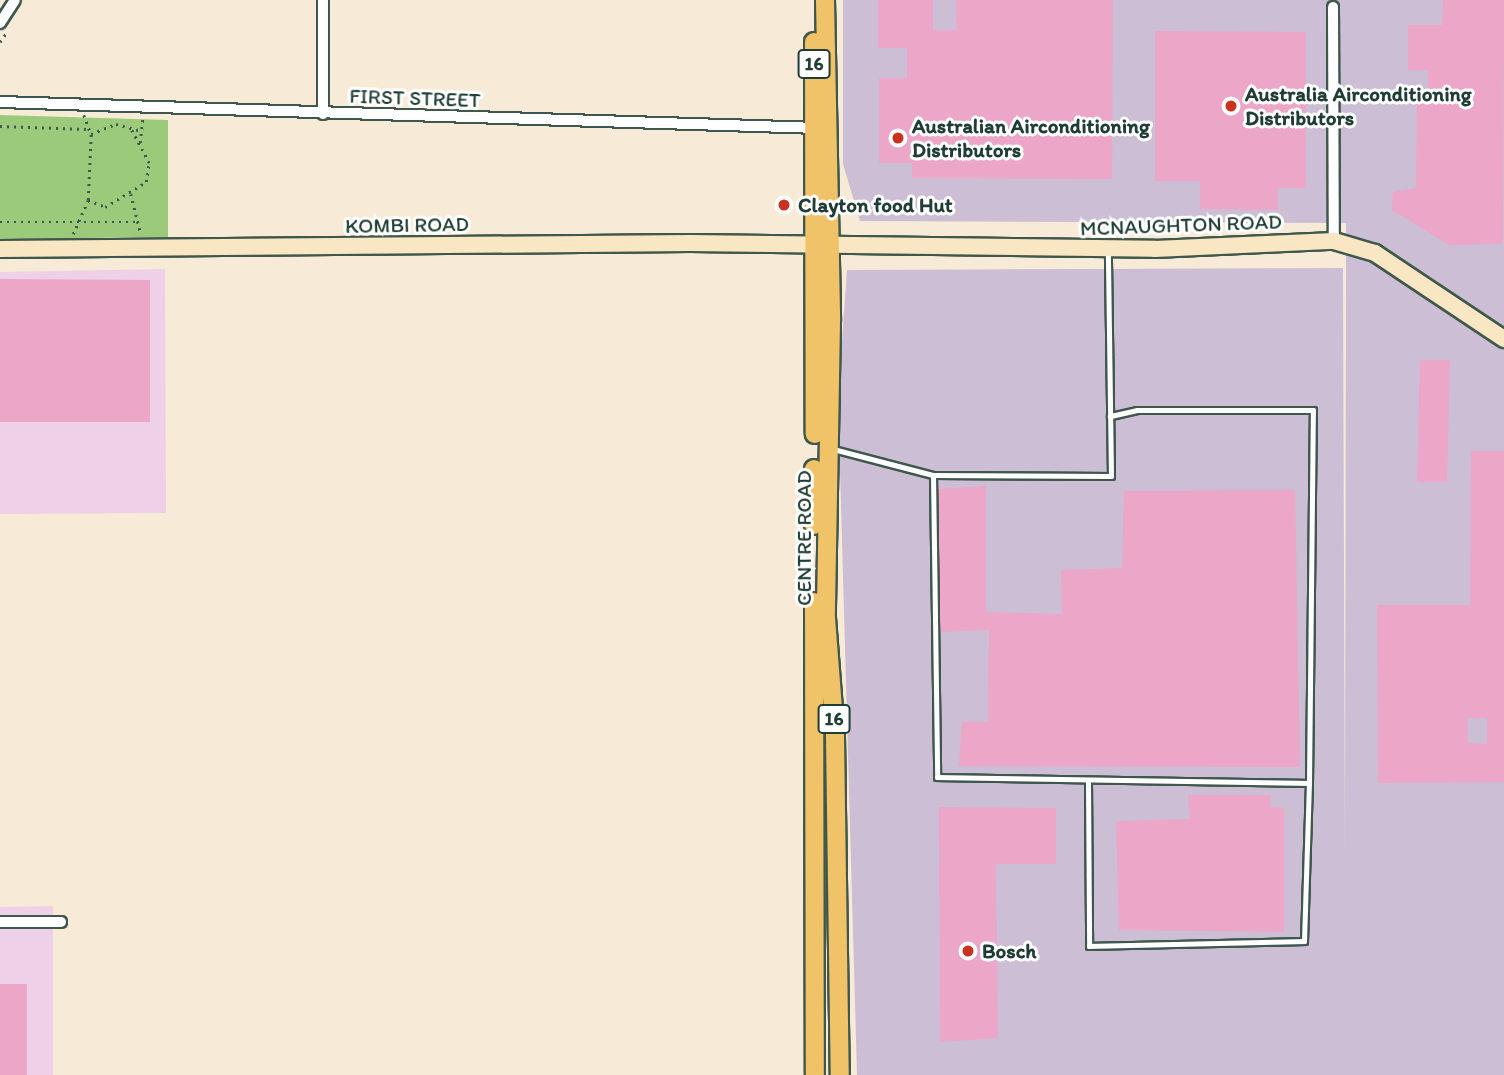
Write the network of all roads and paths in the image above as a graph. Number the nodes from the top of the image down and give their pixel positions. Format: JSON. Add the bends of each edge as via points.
{"nodes":[{"id":1,"x":15,"y":0,"type":"edge"},
{"id":2,"x":323,"y":0,"type":"edge"},
{"id":3,"x":814,"y":0,"type":"edge"},
{"id":4,"x":825,"y":0,"type":"edge"},
{"id":5,"x":1333,"y":7,"type":"dead end"},
{"id":6,"x":0,"y":23,"type":"edge"},
{"id":7,"x":0,"y":102,"type":"edge"},
{"id":8,"x":83,"y":103,"type":"junction"},
{"id":9,"x":143,"y":106,"type":"junction"},
{"id":10,"x":323,"y":114,"type":"junction"},
{"id":11,"x":128,"y":125,"type":"junction"},
{"id":12,"x":0,"y":126,"type":"edge"},
{"id":13,"x":821,"y":128,"type":"junction"},
{"id":14,"x":86,"y":129,"type":"junction"},
{"id":15,"x":143,"y":131,"type":"junction"},
{"id":16,"x":91,"y":134,"type":"junction"},
{"id":17,"x":140,"y":144,"type":"junction"},
{"id":18,"x":131,"y":194,"type":"junction"},
{"id":19,"x":88,"y":200,"type":"junction"},
{"id":20,"x":78,"y":218,"type":"junction"},
{"id":21,"x":0,"y":222,"type":"edge"},
{"id":22,"x":138,"y":222,"type":"junction"},
{"id":23,"x":1334,"y":241,"type":"junction"},
{"id":24,"x":74,"y":248,"type":"junction"},
{"id":25,"x":143,"y":248,"type":"junction"},
{"id":26,"x":0,"y":249,"type":"edge"},
{"id":27,"x":823,"y":249,"type":"junction"},
{"id":28,"x":1108,"y":250,"type":"junction"},
{"id":29,"x":1504,"y":339,"type":"edge"},
{"id":30,"x":1110,"y":416,"type":"junction"},
{"id":31,"x":826,"y":447,"type":"junction"},
{"id":32,"x":933,"y":475,"type":"junction"},
{"id":33,"x":1088,"y":783,"type":"junction"},
{"id":34,"x":1309,"y":783,"type":"junction"},
{"id":35,"x":0,"y":922,"type":"edge"},
{"id":36,"x":61,"y":922,"type":"dead end"},
{"id":37,"x":815,"y":1075,"type":"edge"},
{"id":38,"x":840,"y":1075,"type":"edge"}],
"edges":[{"from":1,"to":6,"type":"street"},
{"from":2,"to":10,"type":"street"},
{"from":3,"to":13,"type":"main road","name":"CENTRE ROAD","number":"16"},
{"from":4,"to":13,"type":"main road","name":"CENTRE ROAD","number":"16"},
{"from":5,"to":23,"type":"street"},
{"from":7,"to":8,"type":"street","name":"FIRST STREET"},
{"from":8,"to":9,"type":"street","name":"FIRST STREET"},
{"from":8,"to":14,"type":"path"},
{"from":9,"to":10,"type":"street","name":"FIRST STREET"},
{"from":9,"to":15,"type":"path"},
{"from":10,"to":13,"type":"street","name":"FIRST STREET"},
{"from":11,"to":15,"type":"path"},
{"from":11,"to":16,"type":"path","via":[[104,125]]},
{"from":11,"to":17,"type":"path"},
{"from":12,"to":14,"type":"path"},
{"from":13,"to":27,"type":"main road","name":"CENTRE ROAD","number":"16"},
{"from":14,"to":16,"type":"path"},
{"from":15,"to":17,"type":"path"},
{"from":16,"to":19,"type":"path"},
{"from":17,"to":18,"type":"path","via":[[150,170]]},
{"from":18,"to":19,"type":"path","via":[[98,209]]},
{"from":18,"to":22,"type":"path"},
{"from":19,"to":20,"type":"path"},
{"from":20,"to":21,"type":"path"},
{"from":20,"to":22,"type":"path"},
{"from":20,"to":24,"type":"path"},
{"from":22,"to":25,"type":"path"},
{"from":23,"to":28,"type":"main road","name":"MCNAUGHTON ROAD"},
{"from":23,"to":29,"type":"main road","name":"MCNAUGHTON ROAD","via":[[1375,253]]},
{"from":24,"to":25,"type":"main road","name":"KOMBI ROAD"},
{"from":24,"to":26,"type":"main road","name":"KOMBI ROAD"},
{"from":25,"to":27,"type":"main road","name":"KOMBI ROAD","via":[[690,243]]},
{"from":27,"to":28,"type":"main road","name":"MCNAUGHTON ROAD"},
{"from":27,"to":31,"type":"main road","name":"CENTRE ROAD","number":"16"},
{"from":27,"to":37,"type":"main road","name":"CENTRE ROAD","number":"16"},
{"from":28,"to":30,"type":"lane"},
{"from":30,"to":32,"type":"lane","via":[[1111,476]]},
{"from":30,"to":34,"type":"lane","via":[[1137,410],[1313,410]]},
{"from":31,"to":32,"type":"lane"},
{"from":31,"to":38,"type":"main road","name":"CENTRE ROAD","number":"16"},
{"from":32,"to":33,"type":"lane","via":[[937,777]]},
{"from":33,"to":34,"type":"lane"},
{"from":33,"to":34,"type":"lane","via":[[1089,946],[1304,941]]},
{"from":35,"to":36,"type":"street"}]}
